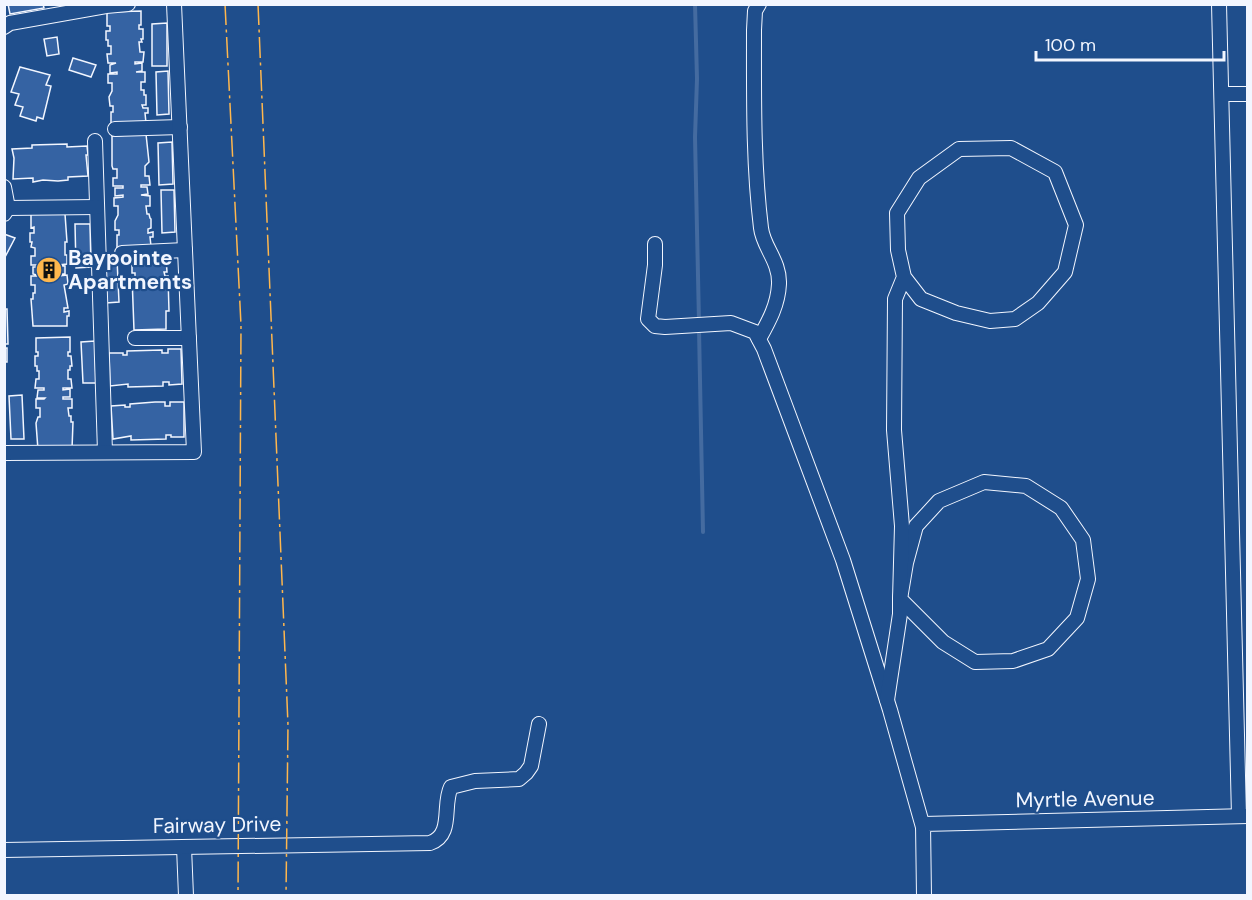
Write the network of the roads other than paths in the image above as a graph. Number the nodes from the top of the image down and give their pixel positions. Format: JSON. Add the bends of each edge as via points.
{"nodes":[{"id":1,"x":128,"y":4,"type":"edge"},
{"id":2,"x":174,"y":4,"type":"edge"},
{"id":3,"x":759,"y":4,"type":"edge"},
{"id":4,"x":1219,"y":4,"type":"edge"},
{"id":5,"x":4,"y":27,"type":"edge"},
{"id":6,"x":1222,"y":94,"type":"junction"},
{"id":7,"x":1248,"y":94,"type":"edge"},
{"id":8,"x":180,"y":128,"type":"junction"},
{"id":9,"x":115,"y":129,"type":"dead end"},
{"id":10,"x":95,"y":141,"type":"dead end"},
{"id":11,"x":4,"y":187,"type":"edge"},
{"id":12,"x":97,"y":207,"type":"junction"},
{"id":13,"x":6,"y":211,"type":"edge"},
{"id":14,"x":655,"y":244,"type":"dead end"},
{"id":15,"x":185,"y":250,"type":"junction"},
{"id":16,"x":122,"y":253,"type":"dead end"},
{"id":17,"x":904,"y":277,"type":"junction"},
{"id":18,"x":135,"y":338,"type":"dead end"},
{"id":19,"x":189,"y":338,"type":"junction"},
{"id":20,"x":759,"y":339,"type":"junction"},
{"id":21,"x":105,"y":452,"type":"junction"},
{"id":22,"x":4,"y":453,"type":"edge"},
{"id":23,"x":900,"y":599,"type":"junction"},
{"id":24,"x":887,"y":700,"type":"junction"},
{"id":25,"x":539,"y":724,"type":"dead end"},
{"id":26,"x":1243,"y":751,"type":"edge"},
{"id":27,"x":1243,"y":816,"type":"edge"},
{"id":28,"x":923,"y":825,"type":"junction"},
{"id":29,"x":184,"y":847,"type":"junction"},
{"id":30,"x":4,"y":850,"type":"edge"},
{"id":31,"x":186,"y":896,"type":"edge"},
{"id":32,"x":924,"y":896,"type":"edge"}],
"edges":[{"from":1,"to":5,"type":"street"},
{"from":2,"to":8,"type":"street"},
{"from":3,"to":20,"type":"street","via":[[754,11],[753,30],[755,150],[761,231],[775,260],[779,281],[777,304]]},
{"from":4,"to":6,"type":"street"},
{"from":6,"to":7,"type":"street"},
{"from":6,"to":26,"type":"street"},
{"from":8,"to":9,"type":"street"},
{"from":8,"to":15,"type":"street"},
{"from":10,"to":12,"type":"street"},
{"from":11,"to":13,"type":"street"},
{"from":12,"to":13,"type":"street"},
{"from":12,"to":21,"type":"street"},
{"from":14,"to":20,"type":"street","via":[[648,319],[655,326],[731,323],[755,332]]},
{"from":15,"to":16,"type":"street"},
{"from":15,"to":19,"type":"street"},
{"from":17,"to":17,"type":"street","via":[[898,250],[897,213],[920,178],[959,149],[1011,148],[1055,172],[1076,225],[1065,272],[1038,303],[1015,319],[990,321],[956,313],[921,299]]},
{"from":17,"to":23,"type":"street","via":[[895,299],[894,430],[902,526]]},
{"from":18,"to":19,"type":"street"},
{"from":19,"to":21,"type":"street","via":[[194,452]]},
{"from":20,"to":24,"type":"street","via":[[843,560]]},
{"from":21,"to":22,"type":"street"},
{"from":23,"to":23,"type":"street","via":[[916,526],[939,501],[984,482],[1026,486],[1061,507],[1083,540],[1088,579],[1077,618],[1048,649],[1013,661],[975,662],[943,642]]},
{"from":23,"to":24,"type":"street"},
{"from":24,"to":28,"type":"street"},
{"from":25,"to":29,"type":"street","name":"Fairway Drive","via":[[531,766],[519,779],[475,780],[451,786],[444,832],[438,841]]},
{"from":26,"to":27,"type":"street"},
{"from":27,"to":28,"type":"street","name":"Myrtle Avenue"},
{"from":28,"to":32,"type":"street"},
{"from":29,"to":30,"type":"street","name":"Fairway Drive"},
{"from":29,"to":31,"type":"street"}]}
